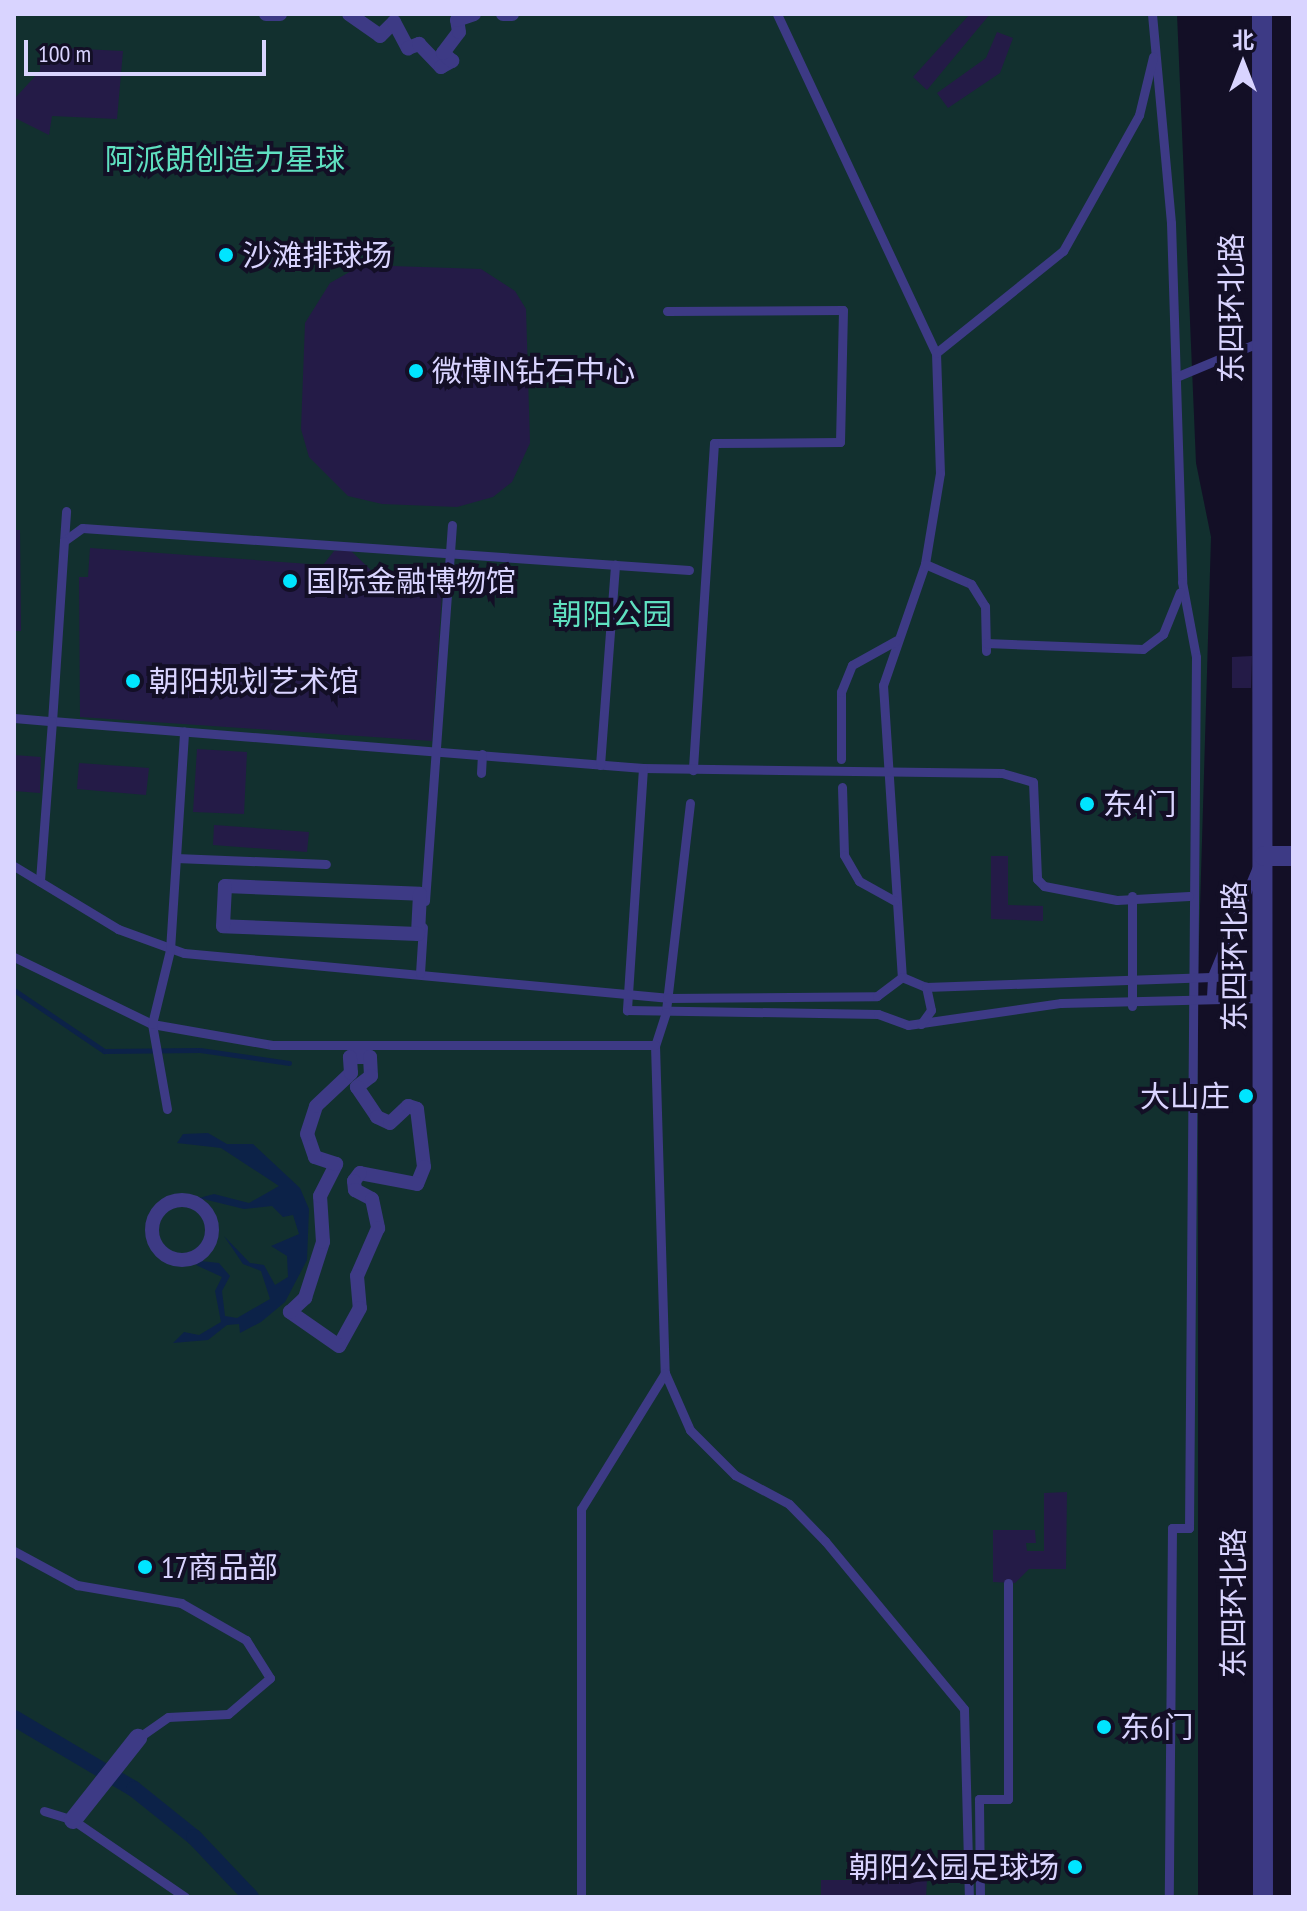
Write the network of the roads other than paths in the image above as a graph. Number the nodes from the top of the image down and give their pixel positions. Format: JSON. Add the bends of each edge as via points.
{"nodes":[{"id":1,"x":266,"y":14,"type":"edge"},
{"id":2,"x":280,"y":14,"type":"edge"},
{"id":3,"x":349,"y":14,"type":"edge"},
{"id":4,"x":474,"y":14,"type":"edge"},
{"id":5,"x":503,"y":14,"type":"edge"},
{"id":6,"x":512,"y":14,"type":"edge"},
{"id":7,"x":777,"y":14,"type":"edge"},
{"id":8,"x":1262,"y":14,"type":"edge"},
{"id":9,"x":667,"y":311,"type":"dead end"},
{"id":10,"x":1260,"y":342,"type":"junction"},
{"id":11,"x":936,"y":353,"type":"junction"},
{"id":12,"x":1176,"y":377,"type":"junction"},
{"id":13,"x":66,"y":511,"type":"dead end"},
{"id":14,"x":452,"y":525,"type":"dead end"},
{"id":15,"x":64,"y":541,"type":"junction"},
{"id":16,"x":451,"y":554,"type":"junction"},
{"id":17,"x":925,"y":564,"type":"junction"},
{"id":18,"x":615,"y":565,"type":"junction"},
{"id":19,"x":689,"y":570,"type":"dead end"},
{"id":20,"x":1182,"y":582,"type":"junction"},
{"id":21,"x":897,"y":640,"type":"junction"},
{"id":22,"x":14,"y":718,"type":"edge"},
{"id":23,"x":52,"y":721,"type":"junction"},
{"id":24,"x":184,"y":731,"type":"junction"},
{"id":25,"x":436,"y":749,"type":"junction"},
{"id":26,"x":482,"y":754,"type":"junction"},
{"id":27,"x":841,"y":759,"type":"dead end"},
{"id":28,"x":600,"y":765,"type":"junction"},
{"id":29,"x":643,"y":768,"type":"junction"},
{"id":30,"x":693,"y":770,"type":"junction"},
{"id":31,"x":886,"y":772,"type":"junction"},
{"id":32,"x":481,"y":773,"type":"dead end"},
{"id":33,"x":842,"y":787,"type":"dead end"},
{"id":34,"x":690,"y":803,"type":"dead end"},
{"id":35,"x":1264,"y":856,"type":"junction"},
{"id":36,"x":1293,"y":856,"type":"edge"},
{"id":37,"x":176,"y":858,"type":"junction"},
{"id":38,"x":326,"y":864,"type":"dead end"},
{"id":39,"x":14,"y":866,"type":"edge"},
{"id":40,"x":40,"y":882,"type":"junction"},
{"id":41,"x":225,"y":886,"type":"joint"},
{"id":42,"x":1132,"y":896,"type":"junction"},
{"id":43,"x":1189,"y":896,"type":"junction"},
{"id":44,"x":895,"y":901,"type":"junction"},
{"id":45,"x":170,"y":950,"type":"junction"},
{"id":46,"x":14,"y":957,"type":"edge"},
{"id":47,"x":420,"y":973,"type":"junction"},
{"id":48,"x":1262,"y":975,"type":"junction"},
{"id":49,"x":1132,"y":976,"type":"junction"},
{"id":50,"x":1191,"y":976,"type":"junction"},
{"id":51,"x":1212,"y":976,"type":"junction"},
{"id":52,"x":902,"y":977,"type":"junction"},
{"id":53,"x":926,"y":987,"type":"junction"},
{"id":54,"x":625,"y":993,"type":"junction"},
{"id":55,"x":877,"y":996,"type":"junction"},
{"id":56,"x":1192,"y":997,"type":"junction"},
{"id":57,"x":1211,"y":997,"type":"junction"},
{"id":58,"x":667,"y":998,"type":"junction"},
{"id":59,"x":1264,"y":998,"type":"junction"},
{"id":60,"x":1133,"y":1002,"type":"junction"},
{"id":61,"x":666,"y":1012,"type":"junction"},
{"id":62,"x":878,"y":1014,"type":"junction"},
{"id":63,"x":152,"y":1024,"type":"junction"},
{"id":64,"x":921,"y":1024,"type":"junction"},
{"id":65,"x":655,"y":1045,"type":"junction"},
{"id":66,"x":167,"y":1109,"type":"dead end"},
{"id":67,"x":360,"y":1173,"type":"joint"},
{"id":68,"x":178,"y":1199,"type":"joint"},
{"id":69,"x":665,"y":1373,"type":"junction"},
{"id":70,"x":14,"y":1551,"type":"edge"},
{"id":71,"x":1008,"y":1583,"type":"dead end"},
{"id":72,"x":131,"y":1742,"type":"joint"},
{"id":73,"x":44,"y":1811,"type":"dead end"},
{"id":74,"x":78,"y":1813,"type":"junction"},
{"id":75,"x":185,"y":1897,"type":"edge"},
{"id":76,"x":581,"y":1897,"type":"edge"},
{"id":77,"x":969,"y":1897,"type":"edge"},
{"id":78,"x":980,"y":1897,"type":"edge"},
{"id":79,"x":1169,"y":1897,"type":"edge"},
{"id":80,"x":1263,"y":1897,"type":"edge"}],
"edges":[{"from":1,"to":2,"type":"street"},
{"from":3,"to":4,"type":"street","via":[[380,36],[394,22],[408,48],[419,44],[441,67],[452,61],[443,53],[459,32],[457,20]]},
{"from":5,"to":6,"type":"street"},
{"from":7,"to":11,"type":"lane"},
{"from":8,"to":10,"type":"street","name":"东四环北路"},
{"from":9,"to":30,"type":"lane","via":[[843,310],[840,442],[714,443]]},
{"from":10,"to":12,"type":"lane"},
{"from":10,"to":35,"type":"street","name":"东四环北路"},
{"from":11,"to":12,"type":"lane","via":[[1063,251],[1139,115],[1153,69],[1152,14]]},
{"from":11,"to":17,"type":"lane","via":[[941,470]]},
{"from":12,"to":20,"type":"lane"},
{"from":13,"to":15,"type":"lane"},
{"from":14,"to":16,"type":"lane"},
{"from":15,"to":16,"type":"lane","via":[[82,528]]},
{"from":15,"to":23,"type":"lane"},
{"from":16,"to":18,"type":"lane"},
{"from":16,"to":25,"type":"lane"},
{"from":17,"to":20,"type":"lane","via":[[971,584],[985,606],[986,647],[1143,649],[1177,612]]},
{"from":17,"to":21,"type":"lane"},
{"from":18,"to":19,"type":"lane"},
{"from":18,"to":28,"type":"lane"},
{"from":20,"to":43,"type":"lane","via":[[1196,657]]},
{"from":21,"to":27,"type":"lane","via":[[852,665],[841,692]]},
{"from":21,"to":31,"type":"lane","via":[[883,685]]},
{"from":22,"to":23,"type":"lane"},
{"from":23,"to":24,"type":"lane"},
{"from":23,"to":40,"type":"lane"},
{"from":24,"to":25,"type":"lane"},
{"from":24,"to":37,"type":"lane"},
{"from":25,"to":26,"type":"lane"},
{"from":25,"to":47,"type":"lane"},
{"from":26,"to":28,"type":"lane"},
{"from":26,"to":32,"type":"lane"},
{"from":28,"to":29,"type":"lane"},
{"from":29,"to":30,"type":"lane"},
{"from":29,"to":54,"type":"lane"},
{"from":30,"to":31,"type":"lane"},
{"from":31,"to":42,"type":"lane","via":[[1030,779],[1037,879],[1055,891]]},
{"from":31,"to":44,"type":"lane"},
{"from":33,"to":44,"type":"lane","via":[[844,855],[859,881]]},
{"from":34,"to":58,"type":"lane"},
{"from":35,"to":36,"type":"street"},
{"from":35,"to":48,"type":"street","name":"东四环北路"},
{"from":35,"to":51,"type":"lane"},
{"from":37,"to":38,"type":"lane"},
{"from":37,"to":45,"type":"lane"},
{"from":39,"to":40,"type":"lane"},
{"from":40,"to":45,"type":"lane"},
{"from":41,"to":41,"type":"street","via":[[420,894],[418,934],[223,926]]},
{"from":42,"to":43,"type":"lane"},
{"from":42,"to":49,"type":"lane"},
{"from":43,"to":50,"type":"lane"},
{"from":44,"to":52,"type":"lane"},
{"from":45,"to":47,"type":"lane"},
{"from":45,"to":63,"type":"lane"},
{"from":46,"to":63,"type":"lane"},
{"from":47,"to":54,"type":"lane"},
{"from":48,"to":51,"type":"lane"},
{"from":48,"to":59,"type":"street","name":"东四环北路"},
{"from":49,"to":50,"type":"lane"},
{"from":49,"to":53,"type":"lane"},
{"from":49,"to":60,"type":"lane"},
{"from":50,"to":51,"type":"lane"},
{"from":50,"to":56,"type":"lane"},
{"from":51,"to":57,"type":"lane"},
{"from":52,"to":53,"type":"lane"},
{"from":52,"to":55,"type":"lane"},
{"from":53,"to":64,"type":"lane","via":[[931,1010]]},
{"from":54,"to":58,"type":"lane"},
{"from":54,"to":61,"type":"lane","via":[[627,1010]]},
{"from":55,"to":58,"type":"lane"},
{"from":55,"to":62,"type":"lane"},
{"from":56,"to":57,"type":"lane"},
{"from":56,"to":60,"type":"lane"},
{"from":56,"to":79,"type":"lane","via":[[1189,1528],[1172,1528]]},
{"from":57,"to":59,"type":"lane"},
{"from":58,"to":61,"type":"lane"},
{"from":59,"to":80,"type":"street","name":"东四环北路"},
{"from":60,"to":64,"type":"lane"},
{"from":61,"to":62,"type":"lane"},
{"from":61,"to":65,"type":"lane"},
{"from":62,"to":64,"type":"lane"},
{"from":63,"to":65,"type":"lane","via":[[272,1045]]},
{"from":63,"to":66,"type":"lane"},
{"from":65,"to":69,"type":"lane"},
{"from":67,"to":67,"type":"street","via":[[355,1190],[372,1199],[378,1228],[357,1276],[360,1308],[339,1346],[290,1312],[305,1298],[323,1242],[320,1196],[336,1164],[315,1157],[307,1134],[316,1106],[351,1073],[350,1057],[370,1057],[371,1076],[357,1087],[390,1123],[408,1106],[417,1109],[424,1167],[417,1184]]},
{"from":68,"to":68,"type":"street","via":[[152,1219],[156,1247],[170,1258],[197,1256],[210,1247],[214,1230],[200,1206]]},
{"from":69,"to":76,"type":"lane","via":[[581,1509]]},
{"from":69,"to":77,"type":"lane","via":[[690,1430],[735,1475],[789,1504],[964,1709]]},
{"from":70,"to":72,"type":"lane","via":[[77,1585],[181,1603],[246,1640],[270,1678],[228,1714],[168,1717]]},
{"from":71,"to":78,"type":"lane","via":[[1008,1799],[979,1799]]},
{"from":72,"to":74,"type":"street"},
{"from":73,"to":74,"type":"lane"},
{"from":74,"to":75,"type":"lane"}]}
